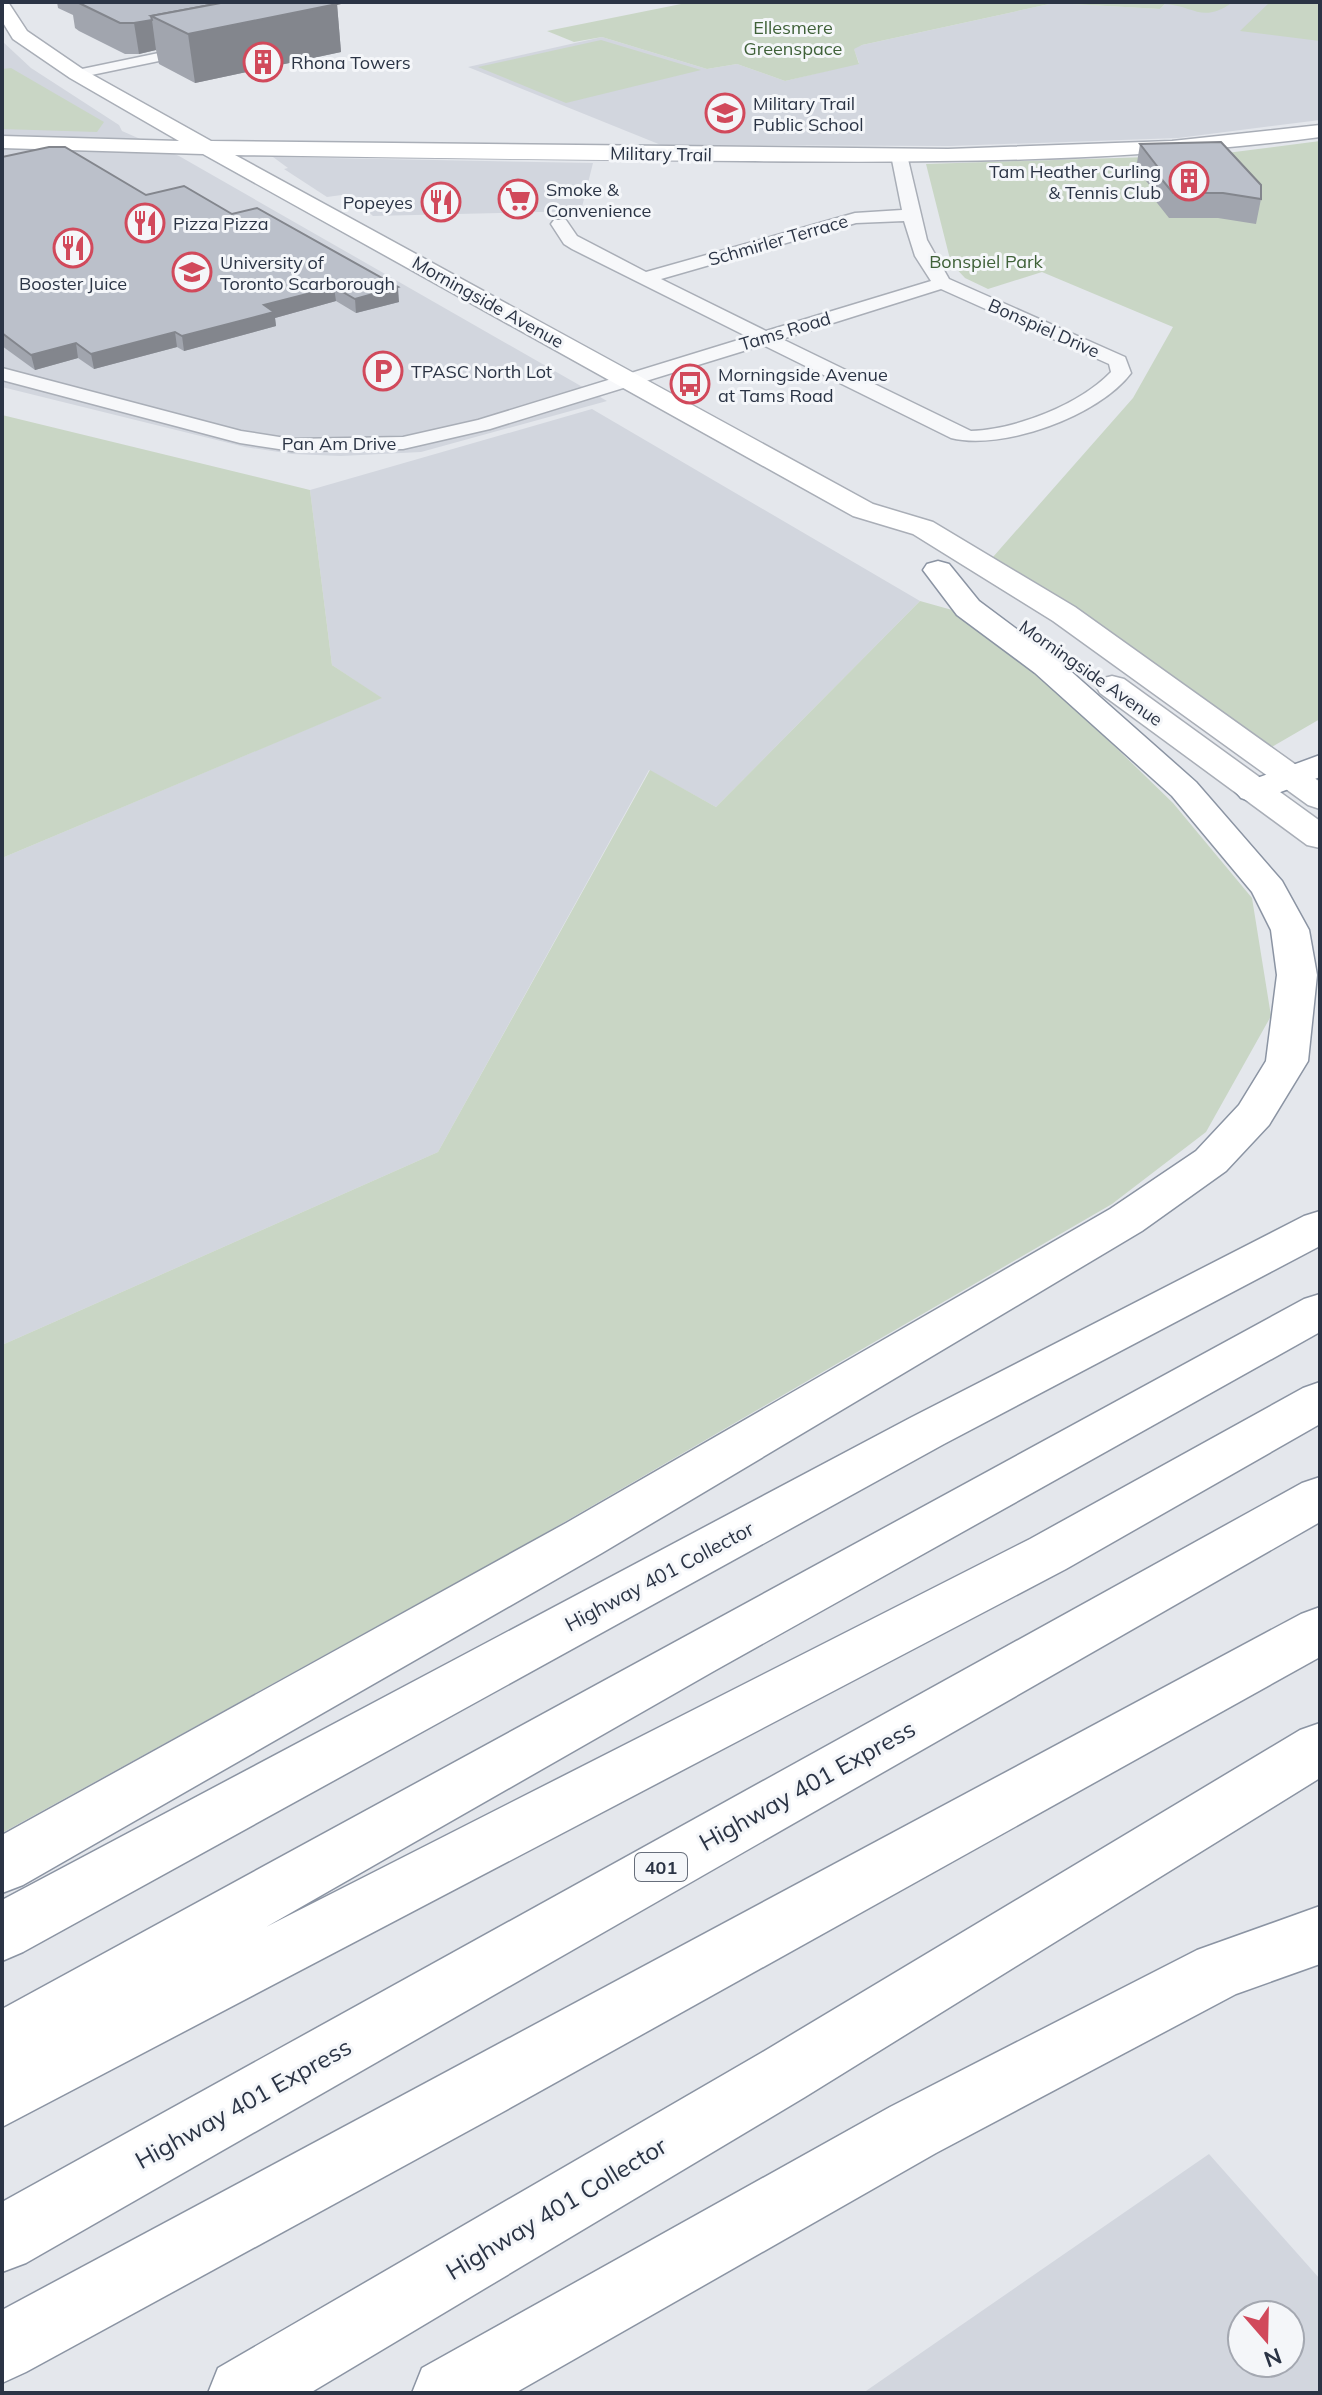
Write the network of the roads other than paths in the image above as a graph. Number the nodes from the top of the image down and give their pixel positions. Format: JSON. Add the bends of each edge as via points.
{"nodes":[{"id":1,"x":2,"y":6,"type":"edge"},
{"id":2,"x":215,"y":46,"type":"edge"},
{"id":3,"x":77,"y":74,"type":"junction"},
{"id":4,"x":139,"y":110,"type":"junction"},
{"id":5,"x":1320,"y":131,"type":"edge"},
{"id":6,"x":2,"y":142,"type":"edge"},
{"id":7,"x":87,"y":145,"type":"junction"},
{"id":8,"x":204,"y":147,"type":"junction"},
{"id":9,"x":281,"y":150,"type":"junction"},
{"id":10,"x":899,"y":155,"type":"junction"},
{"id":11,"x":250,"y":170,"type":"junction"},
{"id":12,"x":913,"y":215,"type":"junction"},
{"id":13,"x":560,"y":224,"type":"dead end"},
{"id":14,"x":645,"y":278,"type":"junction"},
{"id":15,"x":942,"y":283,"type":"junction"},
{"id":16,"x":764,"y":337,"type":"junction"},
{"id":17,"x":2,"y":374,"type":"edge"},
{"id":18,"x":628,"y":379,"type":"junction"},
{"id":19,"x":863,"y":510,"type":"junction"},
{"id":20,"x":938,"y":570,"type":"junction"},
{"id":21,"x":1304,"y":771,"type":"edge"},
{"id":22,"x":1253,"y":791,"type":"junction"},
{"id":23,"x":1320,"y":798,"type":"edge"},
{"id":24,"x":1320,"y":837,"type":"edge"},
{"id":25,"x":1320,"y":1227,"type":"edge"},
{"id":26,"x":1320,"y":1311,"type":"edge"},
{"id":27,"x":1320,"y":1401,"type":"edge"},
{"id":28,"x":1320,"y":1497,"type":"edge"},
{"id":29,"x":1320,"y":1630,"type":"edge"},
{"id":30,"x":1320,"y":1748,"type":"edge"},
{"id":31,"x":2,"y":1866,"type":"edge"},
{"id":32,"x":2,"y":1932,"type":"edge"},
{"id":33,"x":1320,"y":1935,"type":"edge"},
{"id":34,"x":2,"y":2043,"type":"edge"},
{"id":35,"x":2,"y":2095,"type":"edge"},
{"id":36,"x":2,"y":2239,"type":"edge"},
{"id":37,"x":2,"y":2348,"type":"edge"},
{"id":38,"x":243,"y":2393,"type":"edge"},
{"id":39,"x":447,"y":2393,"type":"edge"}],
"edges":[{"from":1,"to":3,"type":"main road","name":"Morningside Avenue","via":[[20,35]]},
{"from":2,"to":3,"type":"street"},
{"from":3,"to":4,"type":"main road","name":"Morningside Avenue"},
{"from":4,"to":7,"type":"main road","via":[[142,119],[134,134]]},
{"from":4,"to":8,"type":"main road","name":"Morningside Avenue"},
{"from":5,"to":10,"type":"main road","name":"Military Trail","via":[[1160,148]]},
{"from":6,"to":7,"type":"main road","name":"Military Trail"},
{"from":7,"to":8,"type":"main road","name":"Military Trail"},
{"from":8,"to":9,"type":"main road","name":"Military Trail"},
{"from":8,"to":11,"type":"main road","name":"Morningside Avenue"},
{"from":9,"to":10,"type":"main road","name":"Military Trail"},
{"from":9,"to":11,"type":"main road","via":[[261,156]]},
{"from":10,"to":12,"type":"street"},
{"from":11,"to":18,"type":"main road","name":"Morningside Avenue"},
{"from":12,"to":14,"type":"street","name":"Schmirler Terrace","via":[[855,218]]},
{"from":12,"to":15,"type":"street","via":[[928,267]]},
{"from":13,"to":14,"type":"street","name":"Bonspiel Drive","via":[[570,240]]},
{"from":14,"to":16,"type":"street","name":"Bonspiel Drive"},
{"from":15,"to":16,"type":"street","name":"Tams Road"},
{"from":15,"to":16,"type":"street","name":"Bonspiel Drive","via":[[1118,361],[1121,373],[1091,402],[996,436],[971,437]]},
{"from":16,"to":18,"type":"street","name":"Tams Road"},
{"from":17,"to":18,"type":"street","name":"Pan Am Drive","via":[[240,437],[336,446],[403,443],[483,425]]},
{"from":18,"to":19,"type":"main road","name":"Morningside Avenue"},
{"from":19,"to":20,"type":"main road","name":"Morningside Avenue","via":[[884,535]]},
{"from":19,"to":21,"type":"main road","name":"Morningside Avenue","via":[[923,528]]},
{"from":20,"to":22,"type":"main road","name":"Morningside Avenue","via":[[1066,651]]},
{"from":20,"to":31,"type":"main road","via":[[968,608],[1046,666],[1184,789],[1269,889],[1290,930],[1297,975],[1287,1061],[1254,1115],[1211,1161],[1126,1220],[597,1530]]},
{"from":21,"to":22,"type":"main road"},
{"from":21,"to":23,"type":"main road","name":"Morningside Avenue"},
{"from":22,"to":24,"type":"main road","name":"Morningside Avenue"},
{"from":25,"to":32,"type":"main road","name":"Highway 401 Collector","via":[[927,1431]]},
{"from":26,"to":34,"type":"main road"},
{"from":27,"to":35,"type":"main road","via":[[1034,1561]]},
{"from":28,"to":36,"type":"main road","name":"Highway 401 Express","number":"401"},
{"from":29,"to":37,"type":"main road"},
{"from":30,"to":38,"type":"main road","name":"Highway 401 Collector","via":[[783,2075]]},
{"from":33,"to":39,"type":"main road","via":[[1219,1971],[913,2130]]}]}
